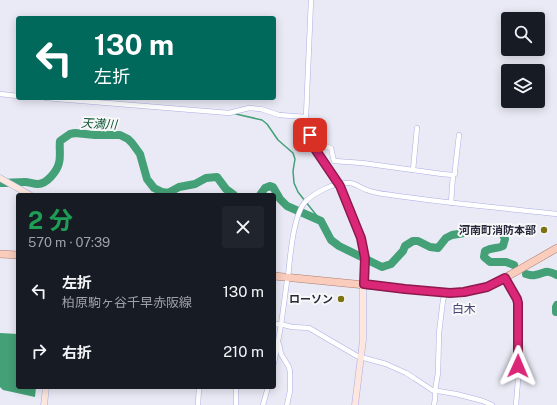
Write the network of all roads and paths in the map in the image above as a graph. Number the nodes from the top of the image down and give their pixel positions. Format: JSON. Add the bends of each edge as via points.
{"nodes":[{"id":1,"x":311,"y":0,"type":"edge"},
{"id":2,"x":0,"y":94,"type":"edge"},
{"id":3,"x":16,"y":96,"type":"edge"},
{"id":4,"x":70,"y":100,"type":"edge"},
{"id":5,"x":306,"y":118,"type":"junction"},
{"id":6,"x":417,"y":128,"type":"dead end"},
{"id":7,"x":459,"y":135,"type":"dead end"},
{"id":8,"x":313,"y":143,"type":"junction"},
{"id":9,"x":413,"y":170,"type":"junction"},
{"id":10,"x":453,"y":175,"type":"junction"},
{"id":11,"x":0,"y":178,"type":"edge"},
{"id":12,"x":339,"y":184,"type":"junction"},
{"id":13,"x":27,"y":193,"type":"edge"},
{"id":14,"x":451,"y":203,"type":"junction"},
{"id":15,"x":557,"y":214,"type":"edge"},
{"id":16,"x":557,"y":248,"type":"edge"},
{"id":17,"x":0,"y":254,"type":"edge"},
{"id":18,"x":16,"y":255,"type":"edge"},
{"id":19,"x":276,"y":276,"type":"edge"},
{"id":20,"x":288,"y":277,"type":"junction"},
{"id":21,"x":505,"y":278,"type":"junction"},
{"id":22,"x":364,"y":284,"type":"junction"},
{"id":23,"x":446,"y":292,"type":"junction"},
{"id":24,"x":276,"y":324,"type":"edge"},
{"id":25,"x":281,"y":324,"type":"junction"},
{"id":26,"x":279,"y":341,"type":"junction"},
{"id":27,"x":276,"y":354,"type":"edge"},
{"id":28,"x":361,"y":357,"type":"junction"},
{"id":29,"x":46,"y":389,"type":"edge"},
{"id":30,"x":199,"y":389,"type":"edge"},
{"id":31,"x":236,"y":389,"type":"dead end"},
{"id":32,"x":267,"y":389,"type":"edge"},
{"id":33,"x":435,"y":391,"type":"junction"},
{"id":34,"x":44,"y":405,"type":"edge"},
{"id":35,"x":198,"y":405,"type":"edge"},
{"id":36,"x":236,"y":405,"type":"edge"},
{"id":37,"x":263,"y":405,"type":"edge"},
{"id":38,"x":288,"y":405,"type":"edge"},
{"id":39,"x":356,"y":405,"type":"edge"},
{"id":40,"x":434,"y":405,"type":"edge"},
{"id":41,"x":492,"y":405,"type":"edge"},
{"id":42,"x":516,"y":405,"type":"edge"}],
"edges":[{"from":1,"to":5,"type":"street"},
{"from":2,"to":3,"type":"street"},
{"from":4,"to":5,"type":"street","via":[[229,113],[249,108]]},
{"from":5,"to":8,"type":"street"},
{"from":6,"to":9,"type":"street"},
{"from":7,"to":10,"type":"street","via":[[456,170]]},
{"from":8,"to":9,"type":"street","via":[[331,148],[334,161]]},
{"from":8,"to":12,"type":"street"},
{"from":9,"to":10,"type":"street"},
{"from":10,"to":14,"type":"street"},
{"from":11,"to":13,"type":"street"},
{"from":12,"to":14,"type":"street","via":[[350,183],[378,193]]},
{"from":12,"to":20,"type":"street","via":[[324,189],[302,206],[291,244]]},
{"from":12,"to":22,"type":"street","via":[[362,244],[365,258]]},
{"from":14,"to":15,"type":"street"},
{"from":16,"to":21,"type":"main road"},
{"from":17,"to":18,"type":"main road"},
{"from":19,"to":20,"type":"main road"},
{"from":20,"to":22,"type":"main road"},
{"from":20,"to":25,"type":"street"},
{"from":21,"to":23,"type":"main road","via":[[476,290]]},
{"from":21,"to":42,"type":"street","via":[[518,303]]},
{"from":22,"to":23,"type":"main road"},
{"from":22,"to":28,"type":"street"},
{"from":23,"to":33,"type":"street","via":[[439,333]]},
{"from":24,"to":25,"type":"street"},
{"from":25,"to":26,"type":"street"},
{"from":25,"to":28,"type":"street","via":[[309,328]]},
{"from":26,"to":27,"type":"street"},
{"from":26,"to":38,"type":"street","via":[[281,354],[290,372]]},
{"from":28,"to":33,"type":"street","via":[[386,364],[410,375]]},
{"from":28,"to":39,"type":"street"},
{"from":29,"to":34,"type":"street"},
{"from":30,"to":35,"type":"street"},
{"from":31,"to":36,"type":"street"},
{"from":32,"to":37,"type":"street"},
{"from":33,"to":40,"type":"street"},
{"from":33,"to":41,"type":"street","via":[[456,394]]}]}
